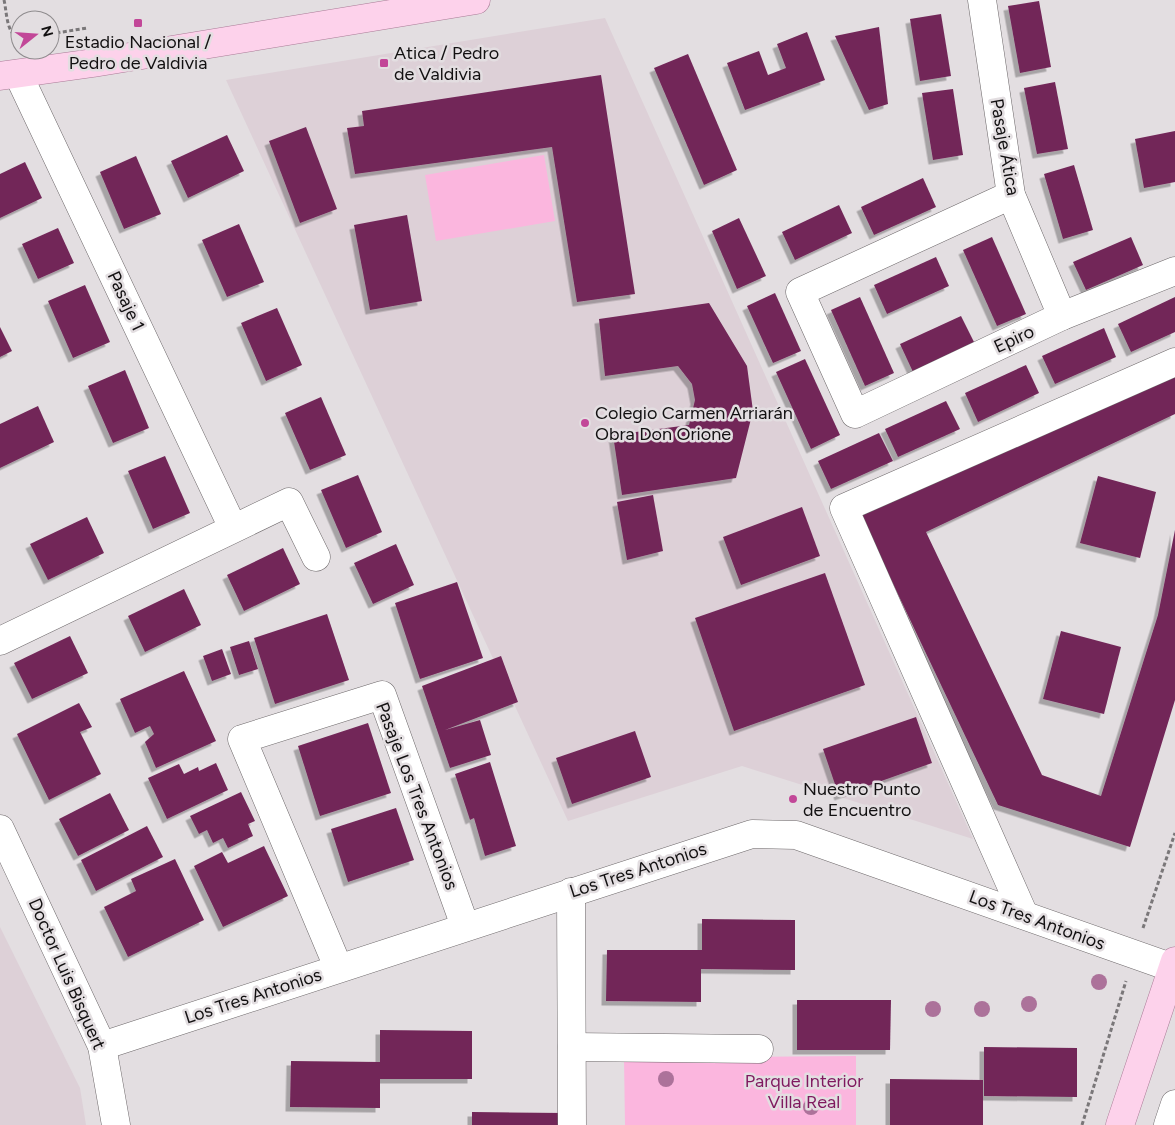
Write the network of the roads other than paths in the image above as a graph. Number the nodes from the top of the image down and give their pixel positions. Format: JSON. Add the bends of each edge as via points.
{"nodes":[{"id":1,"x":476,"y":0,"type":"edge"},
{"id":2,"x":982,"y":0,"type":"edge"},
{"id":3,"x":5,"y":73,"type":"edge"},
{"id":4,"x":1010,"y":195,"type":"junction"},
{"id":5,"x":1175,"y":271,"type":"edge"},
{"id":6,"x":1062,"y":316,"type":"junction"},
{"id":7,"x":1175,"y":362,"type":"edge"},
{"id":8,"x":233,"y":528,"type":"junction"},
{"id":9,"x":316,"y":557,"type":"dead end"},
{"id":10,"x":0,"y":641,"type":"edge"},
{"id":11,"x":0,"y":829,"type":"edge"},
{"id":12,"x":571,"y":892,"type":"junction"},
{"id":13,"x":1024,"y":916,"type":"junction"},
{"id":14,"x":465,"y":926,"type":"junction"},
{"id":15,"x":1174,"y":964,"type":"edge"},
{"id":16,"x":338,"y":967,"type":"junction"},
{"id":17,"x":102,"y":1046,"type":"junction"},
{"id":18,"x":572,"y":1047,"type":"junction"},
{"id":19,"x":759,"y":1049,"type":"dead end"},
{"id":20,"x":1175,"y":1104,"type":"edge"},
{"id":21,"x":116,"y":1125,"type":"edge"},
{"id":22,"x":572,"y":1125,"type":"edge"},
{"id":23,"x":1120,"y":1125,"type":"edge"},
{"id":24,"x":1168,"y":1125,"type":"edge"}],
"edges":[{"from":1,"to":3,"type":"main road","via":[[93,64]]},
{"from":2,"to":4,"type":"street","name":"Pasaje Ática"},
{"from":3,"to":8,"type":"street","name":"Pasaje 1"},
{"from":4,"to":6,"type":"street","name":"Pasaje Ática"},
{"from":4,"to":6,"type":"street","name":"Epiro","via":[[800,292],[855,414]]},
{"from":5,"to":6,"type":"street","name":"Epiro"},
{"from":7,"to":13,"type":"street","via":[[844,508]]},
{"from":8,"to":9,"type":"street","via":[[289,502]]},
{"from":8,"to":10,"type":"street"},
{"from":11,"to":17,"type":"street","name":"Doctor Luis Bisquert"},
{"from":12,"to":13,"type":"street","name":"Los Tres Antonios","via":[[752,834],[796,835]]},
{"from":12,"to":14,"type":"street","name":"Los Tres Antonios"},
{"from":12,"to":18,"type":"street"},
{"from":13,"to":15,"type":"street","name":"Los Tres Antonios"},
{"from":14,"to":16,"type":"street","name":"Los Tres Antonios"},
{"from":14,"to":16,"type":"street","name":"Pasaje Los Tres Antonios","via":[[382,695],[242,739]]},
{"from":15,"to":23,"type":"main road"},
{"from":16,"to":17,"type":"street","name":"Los Tres Antonios"},
{"from":17,"to":21,"type":"street","name":"Doctor Luis Bisquert"},
{"from":18,"to":19,"type":"street"},
{"from":18,"to":22,"type":"street"},
{"from":20,"to":24,"type":"street"}]}
